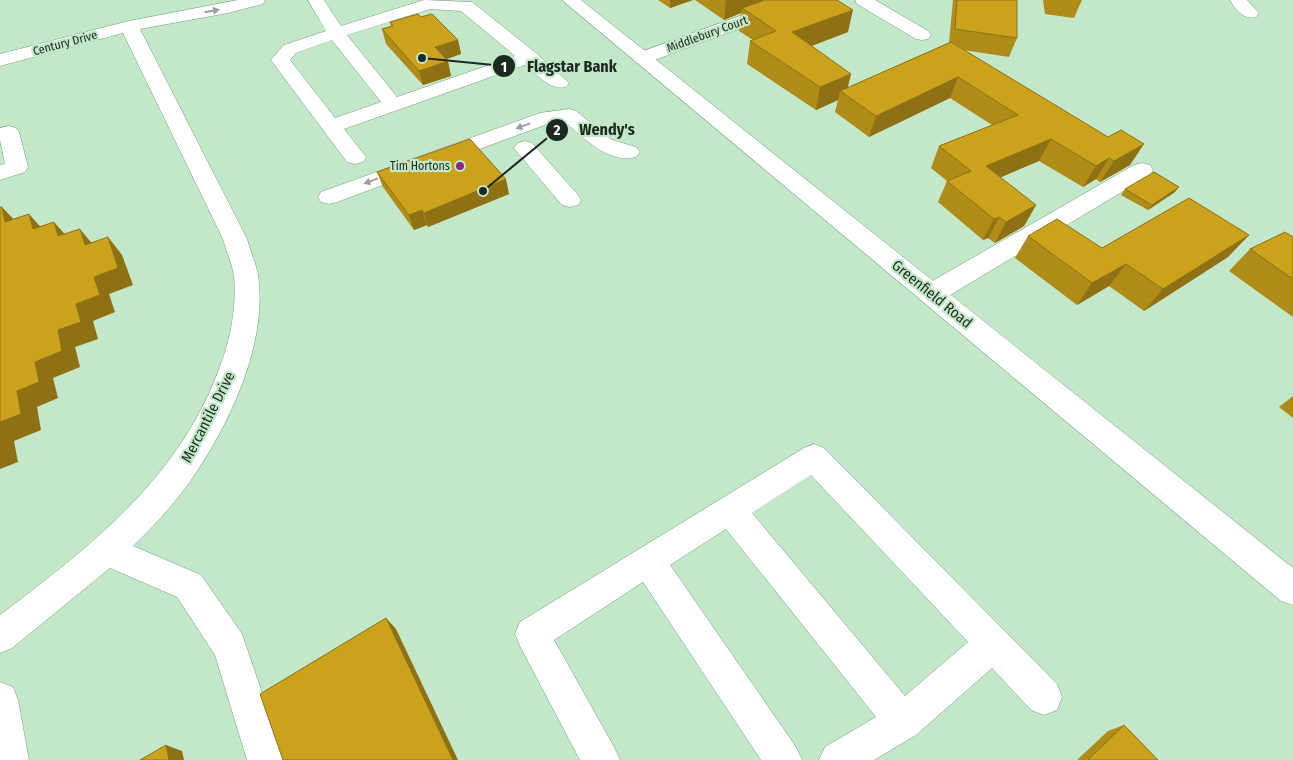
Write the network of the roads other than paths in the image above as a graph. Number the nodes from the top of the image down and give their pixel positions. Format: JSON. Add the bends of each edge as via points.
{"nodes":[{"id":1,"x":199,"y":0,"type":"edge"},
{"id":2,"x":257,"y":0,"type":"edge"},
{"id":3,"x":316,"y":0,"type":"edge"},
{"id":4,"x":570,"y":0,"type":"edge"},
{"id":5,"x":800,"y":0,"type":"edge"},
{"id":6,"x":863,"y":0,"type":"edge"},
{"id":7,"x":1238,"y":0,"type":"edge"},
{"id":8,"x":1250,"y":13,"type":"dead end"},
{"id":9,"x":129,"y":26,"type":"junction"},
{"id":10,"x":336,"y":33,"type":"junction"},
{"id":11,"x":922,"y":35,"type":"dead end"},
{"id":12,"x":529,"y":57,"type":"junction"},
{"id":13,"x":642,"y":58,"type":"junction"},
{"id":14,"x":0,"y":60,"type":"edge"},
{"id":15,"x":559,"y":83,"type":"dead end"},
{"id":16,"x":393,"y":105,"type":"junction"},
{"id":17,"x":332,"y":126,"type":"junction"},
{"id":18,"x":0,"y":134,"type":"edge"},
{"id":19,"x":525,"y":148,"type":"dead end"},
{"id":20,"x":629,"y":152,"type":"dead end"},
{"id":21,"x":355,"y":157,"type":"dead end"},
{"id":22,"x":1142,"y":170,"type":"edge"},
{"id":23,"x":0,"y":173,"type":"edge"},
{"id":24,"x":329,"y":197,"type":"dead end"},
{"id":25,"x":570,"y":200,"type":"dead end"},
{"id":26,"x":931,"y":294,"type":"junction"},
{"id":27,"x":730,"y":510,"type":"junction"},
{"id":28,"x":106,"y":550,"type":"junction"},
{"id":29,"x":648,"y":561,"type":"junction"},
{"id":30,"x":1293,"y":589,"type":"edge"},
{"id":31,"x":0,"y":636,"type":"edge"},
{"id":32,"x":993,"y":643,"type":"junction"},
{"id":33,"x":1044,"y":697,"type":"dead end"},
{"id":34,"x":0,"y":700,"type":"edge"},
{"id":35,"x":903,"y":722,"type":"junction"},
{"id":36,"x":10,"y":760,"type":"edge"},
{"id":37,"x":266,"y":760,"type":"edge"},
{"id":38,"x":601,"y":760,"type":"edge"},
{"id":39,"x":782,"y":760,"type":"edge"},
{"id":40,"x":838,"y":760,"type":"edge"}],
"edges":[{"from":1,"to":9,"type":"street","name":"Century Drive"},
{"from":9,"to":2,"type":"street","name":"Century Drive","one_way":true},
{"from":3,"to":10,"type":"street"},
{"from":4,"to":13,"type":"street","name":"Greenfield Road"},
{"from":5,"to":13,"type":"street","name":"Middlebury Court"},
{"from":6,"to":11,"type":"street"},
{"from":7,"to":8,"type":"street"},
{"from":9,"to":14,"type":"street","name":"Century Drive"},
{"from":9,"to":28,"type":"street","name":"Mercantile Drive","via":[[235,239],[245,273],[246,321],[230,378],[187,462],[139,520]]},
{"from":10,"to":12,"type":"street","via":[[429,4],[466,6]]},
{"from":10,"to":16,"type":"street"},
{"from":10,"to":17,"type":"street","via":[[290,49],[280,60]]},
{"from":12,"to":15,"type":"street"},
{"from":12,"to":16,"type":"street"},
{"from":13,"to":26,"type":"street","name":"Greenfield Road"},
{"from":16,"to":17,"type":"street"},
{"from":17,"to":21,"type":"street"},
{"from":18,"to":23,"type":"street","via":[[9,132],[17,167]]},
{"from":19,"to":25,"type":"street"},
{"from":20,"to":24,"type":"street","one_way":true,"via":[[605,145],[569,115],[559,115]]},
{"from":22,"to":26,"type":"street"},
{"from":26,"to":30,"type":"street","name":"Greenfield Road"},
{"from":27,"to":29,"type":"street"},
{"from":27,"to":32,"type":"street","via":[[814,457]]},
{"from":27,"to":35,"type":"street"},
{"from":28,"to":31,"type":"street","name":"Mercantile Drive","via":[[74,580]]},
{"from":28,"to":37,"type":"street","via":[[189,586],[230,646]]},
{"from":29,"to":38,"type":"street","via":[[532,634]]},
{"from":29,"to":39,"type":"street"},
{"from":32,"to":33,"type":"street"},
{"from":32,"to":35,"type":"street"},
{"from":34,"to":36,"type":"street"},
{"from":35,"to":40,"type":"street"}]}
